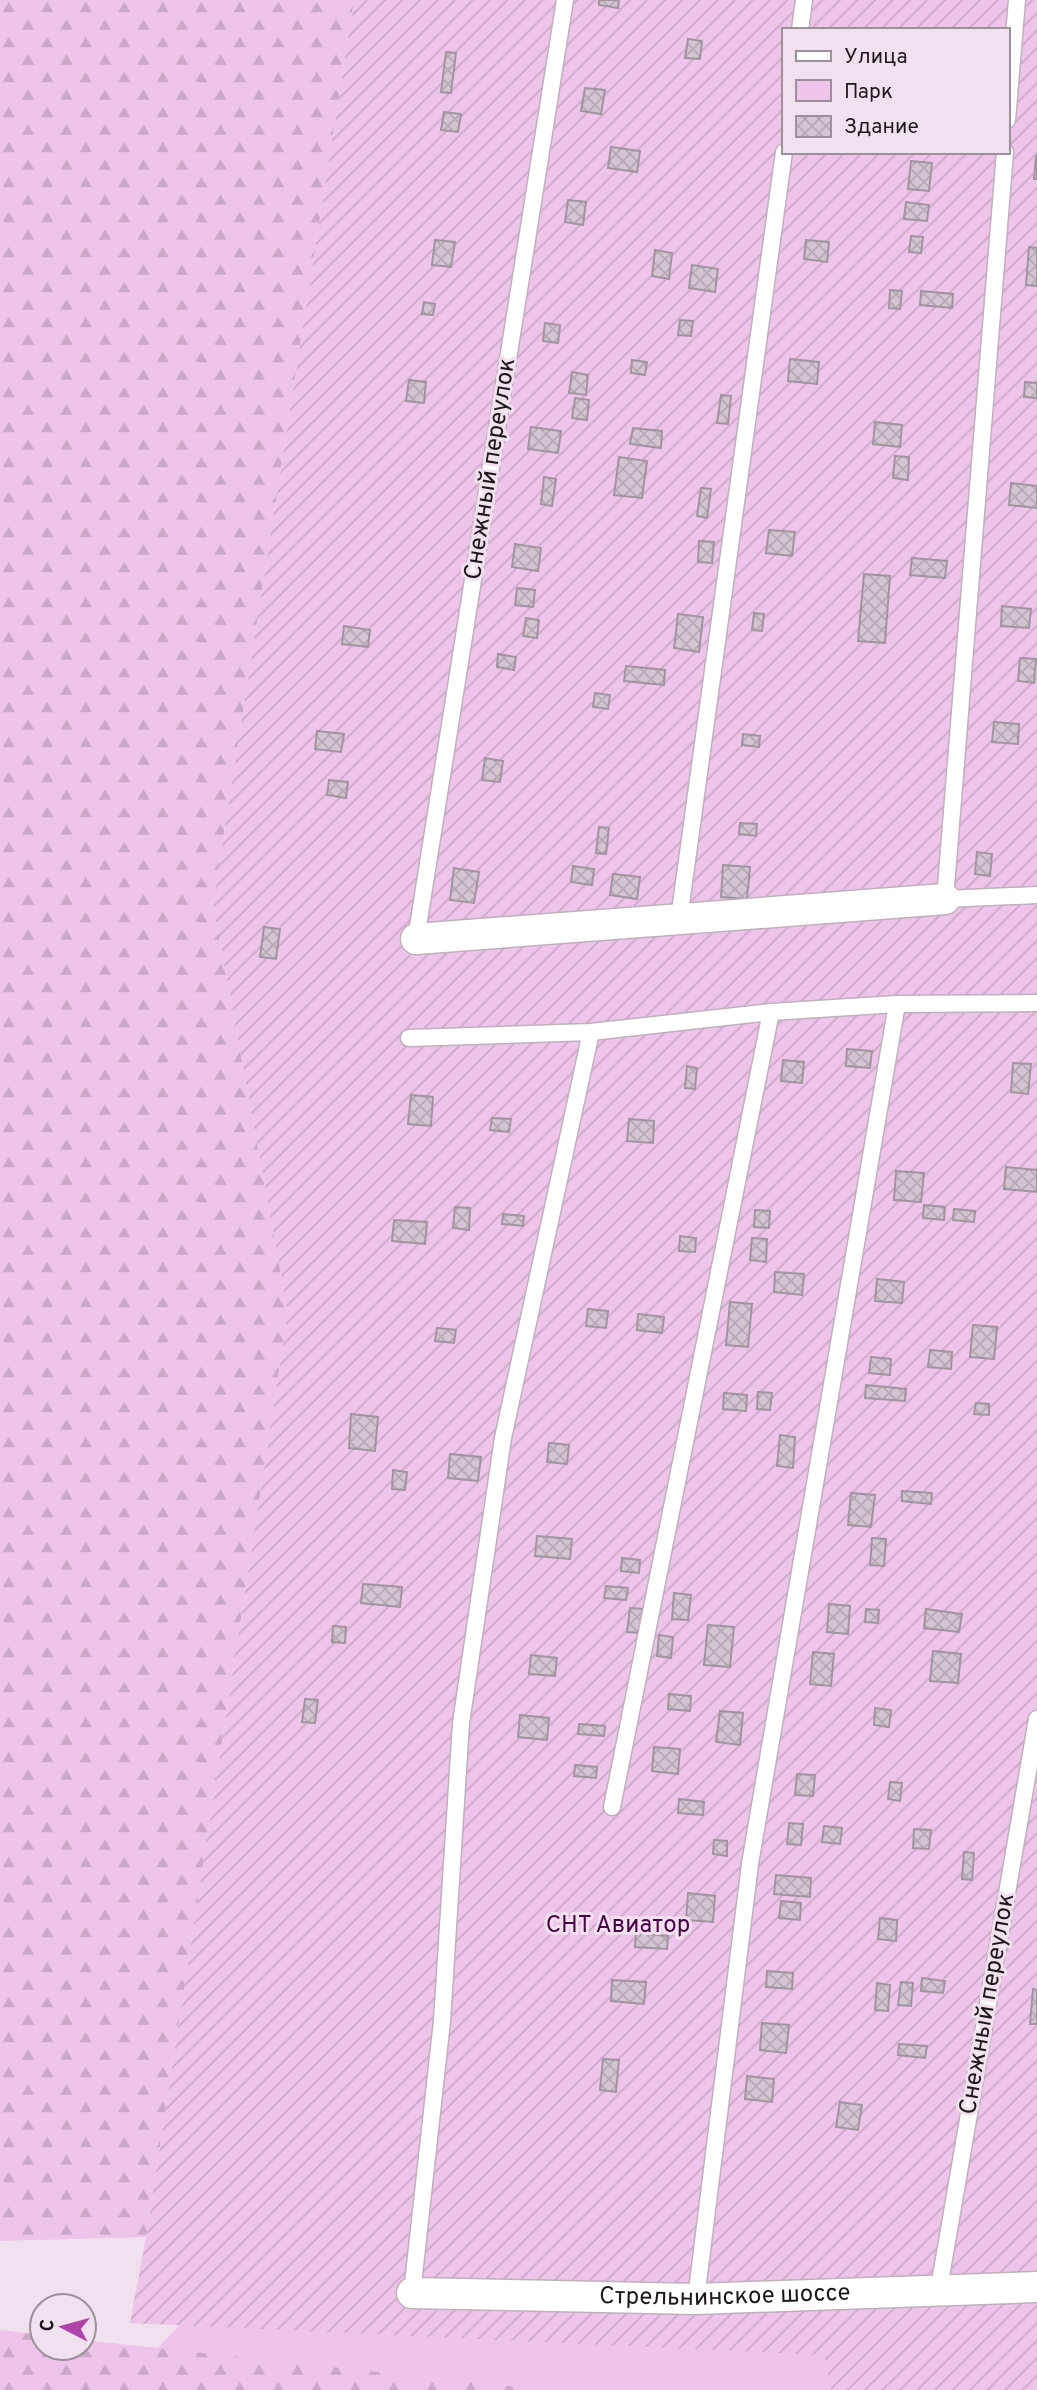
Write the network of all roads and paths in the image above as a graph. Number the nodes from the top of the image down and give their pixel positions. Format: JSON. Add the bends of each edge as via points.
{"nodes":[{"id":1,"x":565,"y":0,"type":"edge"},
{"id":2,"x":804,"y":0,"type":"edge"},
{"id":3,"x":1017,"y":0,"type":"edge"},
{"id":4,"x":800,"y":28,"type":"edge"},
{"id":5,"x":1009,"y":96,"type":"edge"},
{"id":6,"x":784,"y":154,"type":"edge"},
{"id":7,"x":1005,"y":154,"type":"edge"},
{"id":8,"x":1037,"y":895,"type":"edge"},
{"id":9,"x":945,"y":899,"type":"junction"},
{"id":10,"x":679,"y":919,"type":"junction"},
{"id":11,"x":416,"y":939,"type":"joint"},
{"id":12,"x":1037,"y":1003,"type":"edge"},
{"id":13,"x":897,"y":1004,"type":"junction"},
{"id":14,"x":771,"y":1012,"type":"junction"},
{"id":15,"x":591,"y":1032,"type":"junction"},
{"id":16,"x":409,"y":1038,"type":"dead end"},
{"id":17,"x":1037,"y":1719,"type":"edge"},
{"id":18,"x":612,"y":1807,"type":"dead end"},
{"id":19,"x":1037,"y":2287,"type":"edge"},
{"id":20,"x":939,"y":2288,"type":"junction"},
{"id":21,"x":412,"y":2293,"type":"joint"},
{"id":22,"x":696,"y":2299,"type":"junction"}],
"edges":[{"from":1,"to":11,"type":"lane","name":"Снежный переулок"},
{"from":2,"to":4,"type":"lane"},
{"from":3,"to":5,"type":"lane"},
{"from":6,"to":10,"type":"lane"},
{"from":7,"to":9,"type":"lane"},
{"from":8,"to":9,"type":"lane"},
{"from":9,"to":10,"type":"street"},
{"from":10,"to":11,"type":"street"},
{"from":12,"to":13,"type":"lane"},
{"from":13,"to":14,"type":"lane"},
{"from":13,"to":22,"type":"lane","via":[[750,1864]]},
{"from":14,"to":15,"type":"lane"},
{"from":14,"to":18,"type":"lane"},
{"from":15,"to":16,"type":"lane"},
{"from":15,"to":21,"type":"lane","via":[[503,1438],[465,1696],[442,2021]]},
{"from":17,"to":20,"type":"lane","name":"Снежный переулок"},
{"from":19,"to":20,"type":"street","name":"Стрельнинское шоссе"},
{"from":20,"to":22,"type":"street","name":"Стрельнинское шоссе"},
{"from":21,"to":22,"type":"street","name":"Стрельнинское шоссе"}]}
